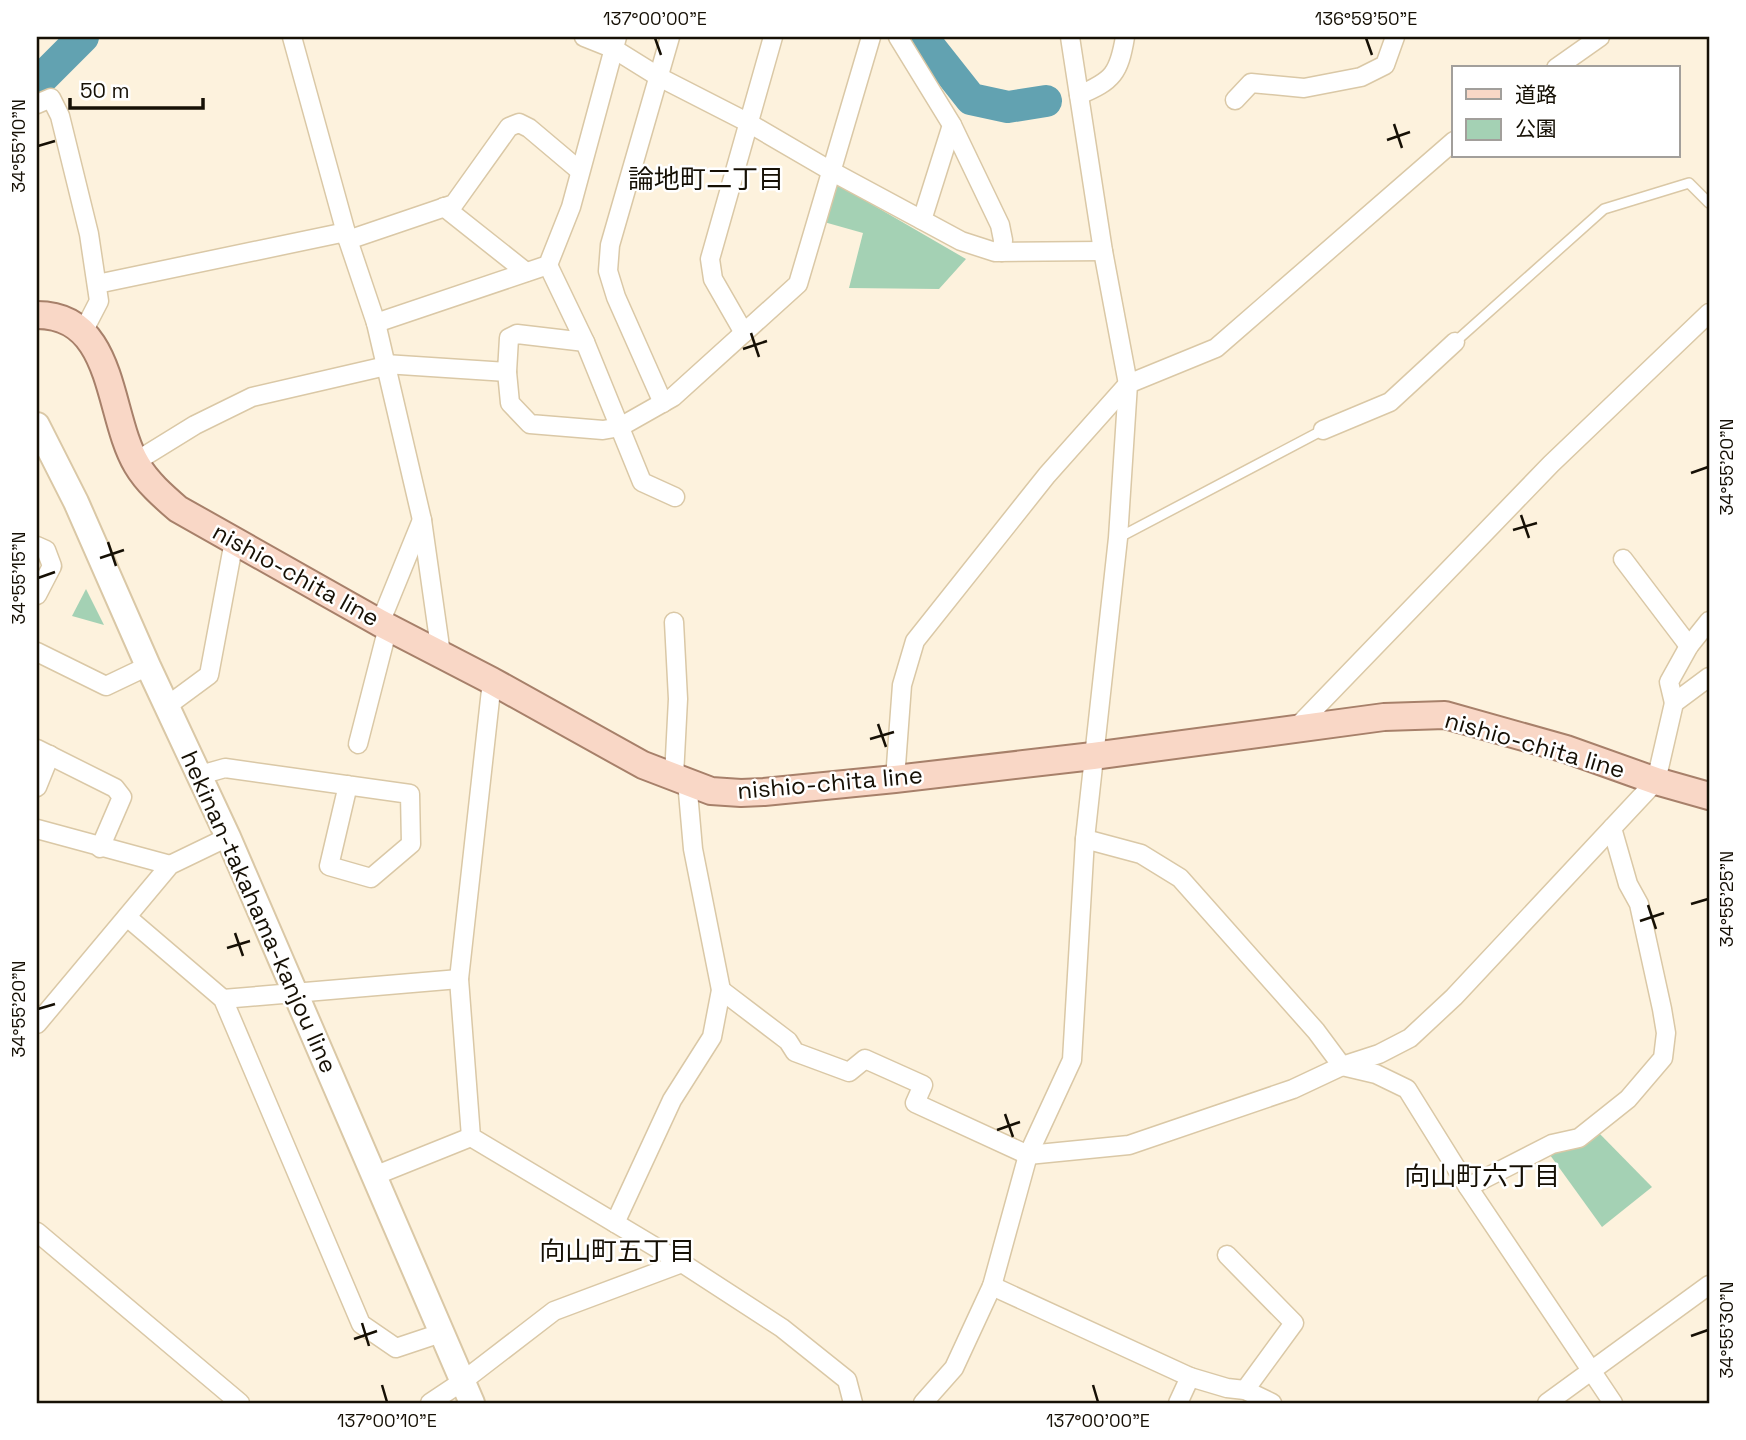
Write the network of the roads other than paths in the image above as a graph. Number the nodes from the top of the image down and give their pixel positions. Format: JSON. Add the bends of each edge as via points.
{"nodes":[{"id":1,"x":292,"y":37,"type":"edge"},
{"id":2,"x":584,"y":37,"type":"edge"},
{"id":3,"x":670,"y":37,"type":"edge"},
{"id":4,"x":773,"y":37,"type":"edge"},
{"id":5,"x":871,"y":37,"type":"edge"},
{"id":6,"x":898,"y":37,"type":"edge"},
{"id":7,"x":1070,"y":37,"type":"edge"},
{"id":8,"x":1125,"y":37,"type":"edge"},
{"id":9,"x":1600,"y":37,"type":"edge"},
{"id":10,"x":1391,"y":40,"type":"edge"},
{"id":11,"x":615,"y":43,"type":"edge"},
{"id":12,"x":1559,"y":66,"type":"edge"},
{"id":13,"x":659,"y":77,"type":"junction"},
{"id":14,"x":1079,"y":95,"type":"junction"},
{"id":15,"x":1235,"y":100,"type":"dead end"},
{"id":16,"x":37,"y":104,"type":"edge"},
{"id":17,"x":747,"y":122,"type":"junction"},
{"id":18,"x":952,"y":125,"type":"junction"},
{"id":19,"x":1452,"y":143,"type":"edge"},
{"id":20,"x":580,"y":171,"type":"junction"},
{"id":21,"x":831,"y":171,"type":"junction"},
{"id":22,"x":1709,"y":203,"type":"edge"},
{"id":23,"x":444,"y":207,"type":"junction"},
{"id":24,"x":922,"y":220,"type":"junction"},
{"id":25,"x":347,"y":236,"type":"junction"},
{"id":26,"x":1103,"y":251,"type":"junction"},
{"id":27,"x":1002,"y":252,"type":"junction"},
{"id":28,"x":548,"y":265,"type":"junction"},
{"id":29,"x":526,"y":272,"type":"junction"},
{"id":30,"x":97,"y":284,"type":"junction"},
{"id":31,"x":1709,"y":313,"type":"edge"},
{"id":32,"x":37,"y":315,"type":"edge"},
{"id":33,"x":376,"y":323,"type":"junction"},
{"id":34,"x":83,"y":332,"type":"junction"},
{"id":35,"x":744,"y":333,"type":"junction"},
{"id":36,"x":585,"y":342,"type":"junction"},
{"id":37,"x":1455,"y":342,"type":"joint"},
{"id":38,"x":386,"y":365,"type":"junction"},
{"id":39,"x":507,"y":372,"type":"junction"},
{"id":40,"x":1128,"y":384,"type":"junction"},
{"id":41,"x":663,"y":403,"type":"junction"},
{"id":42,"x":37,"y":425,"type":"edge"},
{"id":43,"x":620,"y":426,"type":"junction"},
{"id":44,"x":1323,"y":430,"type":"joint"},
{"id":45,"x":135,"y":462,"type":"junction"},
{"id":46,"x":675,"y":497,"type":"dead end"},
{"id":47,"x":422,"y":520,"type":"junction"},
{"id":48,"x":1118,"y":538,"type":"junction"},
{"id":49,"x":233,"y":541,"type":"junction"},
{"id":50,"x":37,"y":546,"type":"edge"},
{"id":51,"x":1623,"y":559,"type":"dead end"},
{"id":52,"x":37,"y":595,"type":"edge"},
{"id":53,"x":1709,"y":621,"type":"edge"},
{"id":54,"x":674,"y":622,"type":"dead end"},
{"id":55,"x":384,"y":625,"type":"junction"},
{"id":56,"x":1689,"y":646,"type":"junction"},
{"id":57,"x":37,"y":652,"type":"edge"},
{"id":58,"x":441,"y":654,"type":"junction"},
{"id":59,"x":148,"y":666,"type":"junction"},
{"id":60,"x":1709,"y":677,"type":"edge"},
{"id":61,"x":492,"y":681,"type":"junction"},
{"id":62,"x":1674,"y":702,"type":"junction"},
{"id":63,"x":167,"y":706,"type":"junction"},
{"id":64,"x":1296,"y":728,"type":"junction"},
{"id":65,"x":358,"y":744,"type":"dead end"},
{"id":66,"x":43,"y":752,"type":"edge"},
{"id":67,"x":1093,"y":757,"type":"junction"},
{"id":68,"x":200,"y":775,"type":"junction"},
{"id":69,"x":680,"y":779,"type":"junction"},
{"id":70,"x":895,"y":779,"type":"junction"},
{"id":71,"x":1656,"y":781,"type":"junction"},
{"id":72,"x":348,"y":785,"type":"junction"},
{"id":73,"x":37,"y":787,"type":"edge"},
{"id":74,"x":1706,"y":792,"type":"edge"},
{"id":75,"x":1612,"y":828,"type":"junction"},
{"id":76,"x":37,"y":829,"type":"edge"},
{"id":77,"x":229,"y":837,"type":"junction"},
{"id":78,"x":1085,"y":839,"type":"junction"},
{"id":79,"x":100,"y":848,"type":"junction"},
{"id":80,"x":170,"y":865,"type":"junction"},
{"id":81,"x":127,"y":917,"type":"junction"},
{"id":82,"x":459,"y":979,"type":"junction"},
{"id":83,"x":721,"y":990,"type":"junction"},
{"id":84,"x":295,"y":992,"type":"junction"},
{"id":85,"x":223,"y":999,"type":"junction"},
{"id":86,"x":37,"y":1024,"type":"edge"},
{"id":87,"x":1342,"y":1066,"type":"junction"},
{"id":88,"x":471,"y":1137,"type":"junction"},
{"id":89,"x":1027,"y":1155,"type":"junction"},
{"id":90,"x":374,"y":1176,"type":"junction"},
{"id":91,"x":1468,"y":1187,"type":"junction"},
{"id":92,"x":615,"y":1223,"type":"junction"},
{"id":93,"x":37,"y":1232,"type":"edge"},
{"id":94,"x":1227,"y":1255,"type":"dead end"},
{"id":95,"x":682,"y":1263,"type":"junction"},
{"id":96,"x":1709,"y":1284,"type":"edge"},
{"id":97,"x":992,"y":1286,"type":"junction"},
{"id":98,"x":441,"y":1333,"type":"junction"},
{"id":99,"x":1591,"y":1371,"type":"junction"},
{"id":100,"x":1190,"y":1377,"type":"junction"},
{"id":101,"x":1245,"y":1390,"type":"junction"},
{"id":102,"x":468,"y":1392,"type":"edge"},
{"id":103,"x":240,"y":1403,"type":"edge"},
{"id":104,"x":430,"y":1403,"type":"edge"},
{"id":105,"x":853,"y":1403,"type":"edge"},
{"id":106,"x":923,"y":1403,"type":"edge"},
{"id":107,"x":1178,"y":1403,"type":"edge"},
{"id":108,"x":1272,"y":1403,"type":"edge"},
{"id":109,"x":1548,"y":1403,"type":"edge"},
{"id":110,"x":1613,"y":1403,"type":"edge"}],
"edges":[{"from":1,"to":25,"type":"street"},
{"from":2,"to":11,"type":"street"},
{"from":3,"to":13,"type":"street"},
{"from":4,"to":17,"type":"street"},
{"from":5,"to":21,"type":"street"},
{"from":6,"to":18,"type":"street"},
{"from":7,"to":14,"type":"street"},
{"from":8,"to":14,"type":"street","via":[[1118,69],[1101,86]]},
{"from":9,"to":12,"type":"street"},
{"from":10,"to":15,"type":"street","via":[[1385,65],[1361,77],[1304,88],[1251,83]]},
{"from":11,"to":13,"type":"street"},
{"from":11,"to":20,"type":"street"},
{"from":13,"to":17,"type":"street"},
{"from":13,"to":41,"type":"street","via":[[610,244],[608,271]]},
{"from":14,"to":26,"type":"street"},
{"from":16,"to":30,"type":"street","via":[[51,98],[61,116]]},
{"from":17,"to":21,"type":"street"},
{"from":17,"to":35,"type":"street","via":[[710,259],[713,279]]},
{"from":18,"to":24,"type":"street"},
{"from":18,"to":27,"type":"street","via":[[1000,225]]},
{"from":19,"to":40,"type":"street","via":[[1216,348]]},
{"from":20,"to":23,"type":"street","via":[[519,123],[509,127],[454,204]]},
{"from":20,"to":28,"type":"street"},
{"from":21,"to":24,"type":"street"},
{"from":21,"to":35,"type":"street","via":[[799,284]]},
{"from":22,"to":37,"type":"lane","via":[[1689,183],[1604,209]]},
{"from":23,"to":25,"type":"street"},
{"from":23,"to":29,"type":"street"},
{"from":24,"to":27,"type":"street","via":[[961,242]]},
{"from":25,"to":30,"type":"street"},
{"from":25,"to":33,"type":"street"},
{"from":26,"to":27,"type":"street"},
{"from":26,"to":40,"type":"street"},
{"from":28,"to":29,"type":"street"},
{"from":28,"to":36,"type":"street"},
{"from":29,"to":33,"type":"street"},
{"from":30,"to":34,"type":"street","via":[[99,301]]},
{"from":31,"to":64,"type":"street","via":[[1551,464]]},
{"from":32,"to":34,"type":"main road","name":"nishio-chita line","via":[[55,315]]},
{"from":33,"to":38,"type":"street"},
{"from":34,"to":45,"type":"main road","name":"nishio-chita line","via":[[106,369]]},
{"from":35,"to":41,"type":"street"},
{"from":36,"to":39,"type":"street","via":[[517,334],[509,338]]},
{"from":36,"to":43,"type":"street"},
{"from":37,"to":44,"type":"street","via":[[1390,402]]},
{"from":38,"to":39,"type":"street"},
{"from":38,"to":45,"type":"street","via":[[252,397]]},
{"from":38,"to":47,"type":"street"},
{"from":39,"to":43,"type":"street","via":[[510,403],[530,424],[603,430]]},
{"from":40,"to":48,"type":"street"},
{"from":40,"to":70,"type":"street","via":[[1047,475],[915,641],[902,685]]},
{"from":41,"to":43,"type":"street"},
{"from":42,"to":59,"type":"main road","name":"hekinan-takahama-kanjou line"},
{"from":43,"to":46,"type":"street","via":[[642,482]]},
{"from":44,"to":48,"type":"lane"},
{"from":45,"to":49,"type":"main road","name":"nishio-chita line","via":[[178,509]]},
{"from":47,"to":55,"type":"street"},
{"from":47,"to":58,"type":"street"},
{"from":48,"to":67,"type":"street"},
{"from":49,"to":55,"type":"main road","name":"nishio-chita line"},
{"from":49,"to":63,"type":"street","via":[[209,675]]},
{"from":50,"to":52,"type":"street","via":[[46,550],[52,566]]},
{"from":51,"to":56,"type":"street"},
{"from":53,"to":56,"type":"street"},
{"from":54,"to":69,"type":"street"},
{"from":55,"to":58,"type":"main road","name":"nishio-chita line"},
{"from":55,"to":65,"type":"street"},
{"from":56,"to":62,"type":"street","via":[[1669,682]]},
{"from":57,"to":59,"type":"street","via":[[106,685]]},
{"from":58,"to":61,"type":"main road","name":"nishio-chita line"},
{"from":59,"to":63,"type":"main road","name":"hekinan-takahama-kanjou line"},
{"from":60,"to":62,"type":"street"},
{"from":61,"to":69,"type":"main road","name":"nishio-chita line","via":[[643,765]]},
{"from":61,"to":82,"type":"street"},
{"from":62,"to":71,"type":"street"},
{"from":63,"to":68,"type":"main road","name":"hekinan-takahama-kanjou line"},
{"from":64,"to":67,"type":"main road","name":"nishio-chita line"},
{"from":64,"to":71,"type":"main road","name":"nishio-chita line","via":[[1445,715],[1566,749]]},
{"from":66,"to":73,"type":"street"},
{"from":66,"to":79,"type":"street","via":[[116,788],[122,797]]},
{"from":67,"to":70,"type":"main road","name":"nishio-chita line"},
{"from":67,"to":78,"type":"street"},
{"from":68,"to":72,"type":"street","via":[[225,768]]},
{"from":68,"to":77,"type":"main road","name":"hekinan-takahama-kanjou line"},
{"from":69,"to":70,"type":"main road","name":"nishio-chita line","via":[[711,791],[741,793]]},
{"from":69,"to":83,"type":"street"},
{"from":71,"to":74,"type":"main road","name":"nishio-chita line"},
{"from":71,"to":75,"type":"street"},
{"from":72,"to":72,"type":"street","via":[[329,866],[371,878],[411,844],[410,794]]},
{"from":75,"to":87,"type":"street","via":[[1410,1038]]},
{"from":75,"to":91,"type":"street","via":[[1628,884],[1639,904],[1666,1033],[1663,1058],[1628,1099],[1578,1138],[1552,1144]]},
{"from":76,"to":79,"type":"street"},
{"from":77,"to":80,"type":"street"},
{"from":77,"to":84,"type":"main road","name":"hekinan-takahama-kanjou line"},
{"from":78,"to":87,"type":"street","via":[[1141,854],[1180,878]]},
{"from":78,"to":89,"type":"street","via":[[1072,1060]]},
{"from":79,"to":80,"type":"street"},
{"from":80,"to":81,"type":"street"},
{"from":81,"to":85,"type":"street"},
{"from":81,"to":86,"type":"street"},
{"from":82,"to":84,"type":"street"},
{"from":82,"to":88,"type":"street"},
{"from":83,"to":89,"type":"street","via":[[788,1041],[795,1052],[849,1072],[865,1059],[923,1086],[915,1103]]},
{"from":83,"to":92,"type":"street","via":[[712,1037],[672,1100]]},
{"from":84,"to":85,"type":"street"},
{"from":84,"to":90,"type":"main road","name":"hekinan-takahama-kanjou line"},
{"from":85,"to":98,"type":"street","via":[[361,1324],[396,1348]]},
{"from":87,"to":89,"type":"street","via":[[1293,1089],[1129,1145]]},
{"from":87,"to":91,"type":"street","via":[[1376,1074],[1407,1089]]},
{"from":88,"to":90,"type":"street"},
{"from":88,"to":92,"type":"street"},
{"from":89,"to":97,"type":"street"},
{"from":90,"to":98,"type":"main road","name":"hekinan-takahama-kanjou line"},
{"from":91,"to":99,"type":"street"},
{"from":92,"to":95,"type":"street"},
{"from":93,"to":103,"type":"street"},
{"from":94,"to":101,"type":"street","via":[[1294,1323]]},
{"from":95,"to":102,"type":"street","via":[[554,1311]]},
{"from":95,"to":105,"type":"street","via":[[782,1328],[846,1380]]},
{"from":96,"to":99,"type":"street"},
{"from":97,"to":100,"type":"street"},
{"from":97,"to":106,"type":"street","via":[[954,1368]]},
{"from":98,"to":102,"type":"main road","name":"hekinan-takahama-kanjou line"},
{"from":99,"to":109,"type":"street"},
{"from":99,"to":110,"type":"street"},
{"from":100,"to":101,"type":"street"},
{"from":100,"to":107,"type":"street"},
{"from":101,"to":108,"type":"street"},
{"from":102,"to":104,"type":"street"}]}
